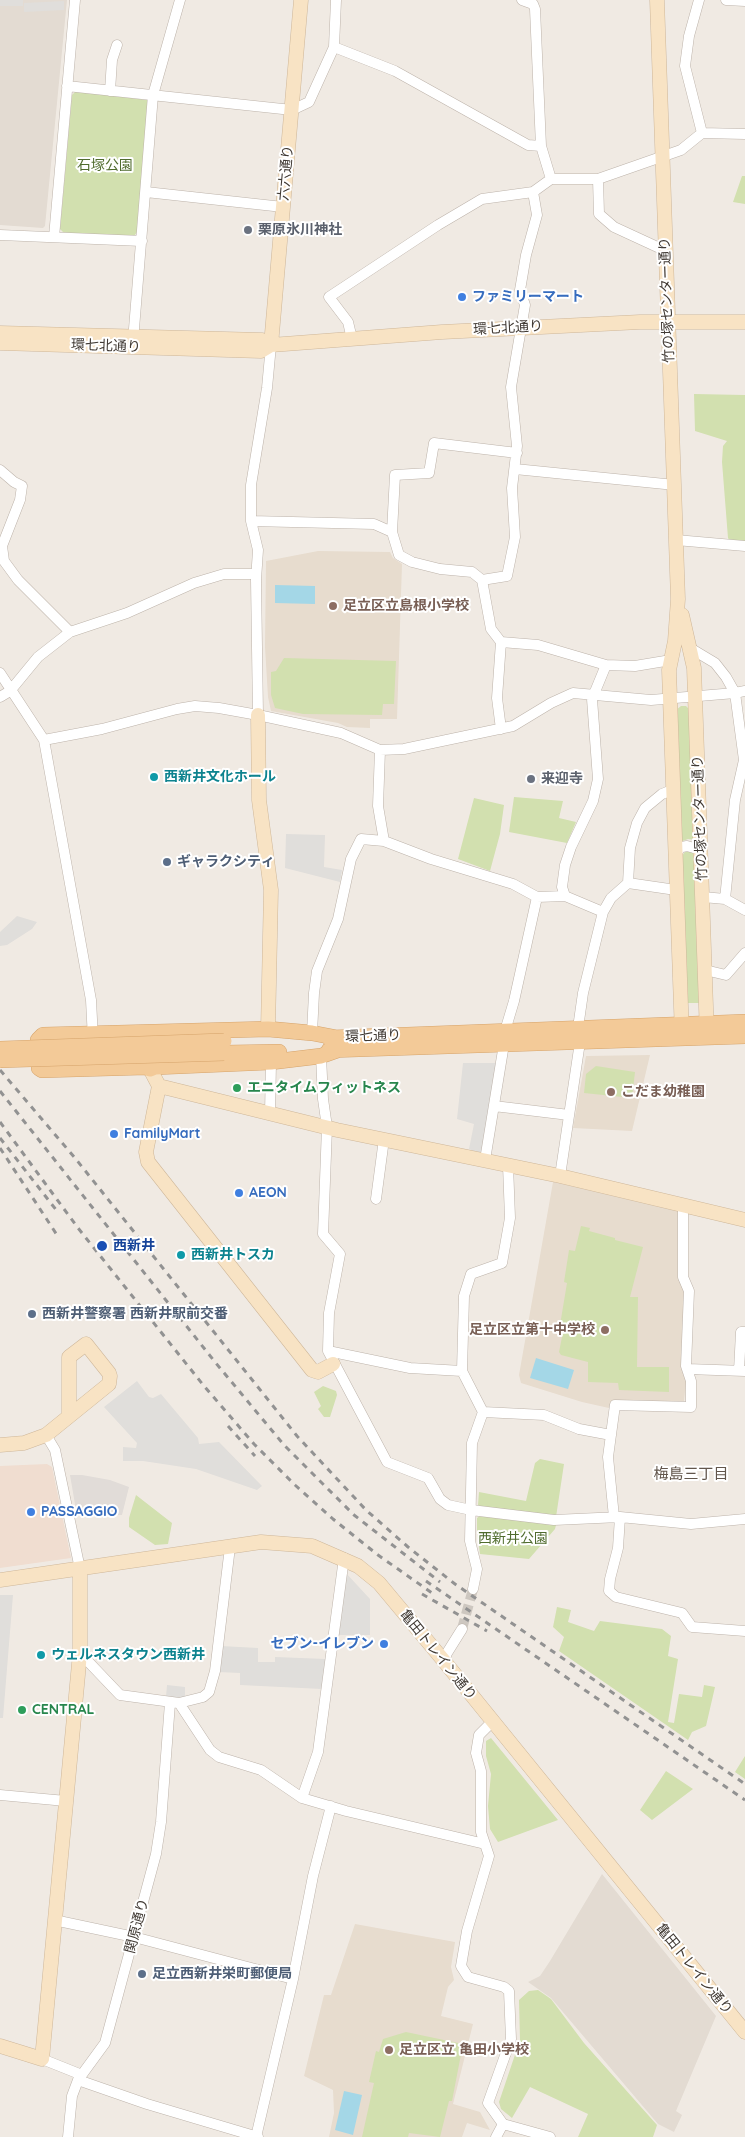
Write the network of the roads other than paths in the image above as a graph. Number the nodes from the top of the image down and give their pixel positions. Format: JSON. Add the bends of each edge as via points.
{"nodes":[{"id":1,"x":75,"y":0,"type":"edge"},
{"id":2,"x":180,"y":0,"type":"edge"},
{"id":3,"x":301,"y":0,"type":"edge"},
{"id":4,"x":336,"y":0,"type":"edge"},
{"id":5,"x":522,"y":0,"type":"edge"},
{"id":6,"x":657,"y":0,"type":"edge"},
{"id":7,"x":699,"y":0,"type":"edge"},
{"id":8,"x":726,"y":0,"type":"edge"},
{"id":9,"x":745,"y":1,"type":"edge"},
{"id":10,"x":118,"y":44,"type":"dead end"},
{"id":11,"x":334,"y":47,"type":"junction"},
{"id":12,"x":67,"y":86,"type":"junction"},
{"id":13,"x":110,"y":90,"type":"junction"},
{"id":14,"x":153,"y":95,"type":"junction"},
{"id":15,"x":292,"y":110,"type":"junction"},
{"id":16,"x":702,"y":133,"type":"junction"},
{"id":17,"x":745,"y":134,"type":"edge"},
{"id":18,"x":541,"y":146,"type":"junction"},
{"id":19,"x":662,"y":157,"type":"junction"},
{"id":20,"x":551,"y":179,"type":"junction"},
{"id":21,"x":598,"y":179,"type":"junction"},
{"id":22,"x":146,"y":192,"type":"junction"},
{"id":23,"x":533,"y":192,"type":"junction"},
{"id":24,"x":283,"y":207,"type":"junction"},
{"id":25,"x":0,"y":235,"type":"edge"},
{"id":26,"x":54,"y":237,"type":"junction"},
{"id":27,"x":142,"y":241,"type":"junction"},
{"id":28,"x":666,"y":251,"type":"junction"},
{"id":29,"x":668,"y":321,"type":"junction"},
{"id":30,"x":745,"y":322,"type":"edge"},
{"id":31,"x":520,"y":327,"type":"junction"},
{"id":32,"x":0,"y":333,"type":"edge"},
{"id":33,"x":352,"y":339,"type":"junction"},
{"id":34,"x":133,"y":342,"type":"junction"},
{"id":35,"x":0,"y":343,"type":"edge"},
{"id":36,"x":271,"y":345,"type":"junction"},
{"id":37,"x":516,"y":453,"type":"junction"},
{"id":38,"x":514,"y":468,"type":"junction"},
{"id":39,"x":0,"y":470,"type":"edge"},
{"id":40,"x":675,"y":485,"type":"junction"},
{"id":41,"x":251,"y":521,"type":"junction"},
{"id":42,"x":392,"y":532,"type":"junction"},
{"id":43,"x":676,"y":540,"type":"junction"},
{"id":44,"x":745,"y":546,"type":"edge"},
{"id":45,"x":256,"y":574,"type":"junction"},
{"id":46,"x":482,"y":580,"type":"junction"},
{"id":47,"x":678,"y":600,"type":"junction"},
{"id":48,"x":70,"y":632,"type":"junction"},
{"id":49,"x":502,"y":642,"type":"junction"},
{"id":50,"x":690,"y":648,"type":"junction"},
{"id":51,"x":671,"y":660,"type":"junction"},
{"id":52,"x":606,"y":665,"type":"junction"},
{"id":53,"x":0,"y":673,"type":"edge"},
{"id":54,"x":10,"y":691,"type":"junction"},
{"id":55,"x":745,"y":691,"type":"edge"},
{"id":56,"x":593,"y":694,"type":"junction"},
{"id":57,"x":734,"y":694,"type":"junction"},
{"id":58,"x":695,"y":696,"type":"junction"},
{"id":59,"x":0,"y":697,"type":"edge"},
{"id":60,"x":670,"y":698,"type":"junction"},
{"id":61,"x":258,"y":715,"type":"junction"},
{"id":62,"x":501,"y":729,"type":"junction"},
{"id":63,"x":44,"y":740,"type":"junction"},
{"id":64,"x":380,"y":750,"type":"junction"},
{"id":65,"x":672,"y":790,"type":"junction"},
{"id":66,"x":384,"y":841,"type":"junction"},
{"id":67,"x":701,"y":850,"type":"junction"},
{"id":68,"x":674,"y":854,"type":"junction"},
{"id":69,"x":628,"y":883,"type":"junction"},
{"id":70,"x":676,"y":890,"type":"junction"},
{"id":71,"x":565,"y":896,"type":"junction"},
{"id":72,"x":537,"y":897,"type":"junction"},
{"id":73,"x":703,"y":897,"type":"junction"},
{"id":74,"x":725,"y":899,"type":"junction"},
{"id":75,"x":745,"y":910,"type":"edge"},
{"id":76,"x":603,"y":912,"type":"junction"},
{"id":77,"x":745,"y":953,"type":"edge"},
{"id":78,"x":705,"y":970,"type":"junction"},
{"id":79,"x":745,"y":1022,"type":"edge"},
{"id":80,"x":268,"y":1029,"type":"junction"},
{"id":81,"x":707,"y":1031,"type":"junction"},
{"id":82,"x":682,"y":1032,"type":"junction"},
{"id":83,"x":312,"y":1033,"type":"junction"},
{"id":84,"x":93,"y":1034,"type":"junction"},
{"id":85,"x":579,"y":1035,"type":"junction"},
{"id":86,"x":745,"y":1036,"type":"edge"},
{"id":87,"x":504,"y":1038,"type":"junction"},
{"id":88,"x":338,"y":1044,"type":"junction"},
{"id":89,"x":224,"y":1047,"type":"junction"},
{"id":90,"x":0,"y":1049,"type":"edge"},
{"id":91,"x":321,"y":1056,"type":"junction"},
{"id":92,"x":0,"y":1060,"type":"edge"},
{"id":93,"x":271,"y":1062,"type":"junction"},
{"id":94,"x":95,"y":1069,"type":"junction"},
{"id":95,"x":150,"y":1069,"type":"junction"},
{"id":96,"x":159,"y":1086,"type":"junction"},
{"id":97,"x":494,"y":1106,"type":"junction"},
{"id":98,"x":270,"y":1114,"type":"junction"},
{"id":99,"x":569,"y":1115,"type":"junction"},
{"id":100,"x":327,"y":1127,"type":"junction"},
{"id":101,"x":384,"y":1139,"type":"junction"},
{"id":102,"x":485,"y":1160,"type":"junction"},
{"id":103,"x":508,"y":1165,"type":"junction"},
{"id":104,"x":560,"y":1176,"type":"junction"},
{"id":105,"x":376,"y":1199,"type":"dead end"},
{"id":106,"x":683,"y":1206,"type":"junction"},
{"id":107,"x":745,"y":1220,"type":"edge"},
{"id":108,"x":745,"y":1332,"type":"edge"},
{"id":109,"x":331,"y":1358,"type":"junction"},
{"id":110,"x":687,"y":1369,"type":"junction"},
{"id":111,"x":462,"y":1371,"type":"junction"},
{"id":112,"x":742,"y":1371,"type":"edge"},
{"id":113,"x":483,"y":1412,"type":"junction"},
{"id":114,"x":69,"y":1416,"type":"junction"},
{"id":115,"x":46,"y":1435,"type":"junction"},
{"id":116,"x":611,"y":1435,"type":"junction"},
{"id":117,"x":0,"y":1444,"type":"edge"},
{"id":118,"x":471,"y":1510,"type":"junction"},
{"id":119,"x":617,"y":1517,"type":"junction"},
{"id":120,"x":745,"y":1519,"type":"edge"},
{"id":121,"x":230,"y":1547,"type":"junction"},
{"id":122,"x":344,"y":1558,"type":"junction"},
{"id":123,"x":80,"y":1569,"type":"junction"},
{"id":124,"x":0,"y":1580,"type":"edge"},
{"id":125,"x":473,"y":1589,"type":"tunnel mouth"},
{"id":126,"x":462,"y":1629,"type":"tunnel mouth"},
{"id":127,"x":745,"y":1631,"type":"edge"},
{"id":128,"x":80,"y":1653,"type":"junction"},
{"id":129,"x":444,"y":1661,"type":"junction"},
{"id":130,"x":174,"y":1703,"type":"junction"},
{"id":131,"x":492,"y":1722,"type":"junction"},
{"id":132,"x":0,"y":1795,"type":"edge"},
{"id":133,"x":302,"y":1798,"type":"junction"},
{"id":134,"x":66,"y":1801,"type":"junction"},
{"id":135,"x":331,"y":1806,"type":"junction"},
{"id":136,"x":485,"y":1844,"type":"junction"},
{"id":137,"x":54,"y":1920,"type":"junction"},
{"id":138,"x":134,"y":1937,"type":"junction"},
{"id":139,"x":293,"y":1979,"type":"junction"},
{"id":140,"x":745,"y":2032,"type":"edge"},
{"id":141,"x":0,"y":2046,"type":"edge"},
{"id":142,"x":42,"y":2059,"type":"junction"},
{"id":143,"x":80,"y":2078,"type":"junction"},
{"id":144,"x":503,"y":2124,"type":"junction"},
{"id":145,"x":68,"y":2137,"type":"edge"},
{"id":146,"x":257,"y":2137,"type":"edge"},
{"id":147,"x":496,"y":2137,"type":"edge"},
{"id":148,"x":550,"y":2137,"type":"edge"}],
"edges":[{"from":1,"to":12,"type":"street"},
{"from":2,"to":14,"type":"street"},
{"from":3,"to":15,"type":"street","name":"六六通り"},
{"from":4,"to":11,"type":"street"},
{"from":5,"to":18,"type":"street","via":[[533,4],[535,9]]},
{"from":6,"to":19,"type":"street","name":"竹の塚センター通り"},
{"from":7,"to":16,"type":"street","via":[[689,36],[686,66]]},
{"from":8,"to":9,"type":"street"},
{"from":10,"to":13,"type":"street","via":[[112,60]]},
{"from":11,"to":15,"type":"street","via":[[309,102]]},
{"from":11,"to":18,"type":"street","via":[[395,71],[528,145]]},
{"from":12,"to":13,"type":"street"},
{"from":12,"to":26,"type":"street"},
{"from":13,"to":14,"type":"street"},
{"from":14,"to":15,"type":"street"},
{"from":14,"to":22,"type":"street"},
{"from":15,"to":24,"type":"street","name":"六六通り"},
{"from":16,"to":17,"type":"street"},
{"from":16,"to":19,"type":"street","via":[[688,146]]},
{"from":18,"to":20,"type":"street"},
{"from":19,"to":21,"type":"street"},
{"from":19,"to":28,"type":"street","name":"竹の塚センター通り"},
{"from":20,"to":21,"type":"street"},
{"from":20,"to":23,"type":"street"},
{"from":21,"to":28,"type":"street","via":[[599,214],[614,227]]},
{"from":22,"to":24,"type":"street"},
{"from":22,"to":27,"type":"street"},
{"from":23,"to":31,"type":"street","via":[[537,215],[520,290],[525,305]]},
{"from":23,"to":33,"type":"street","via":[[482,199],[330,297],[348,322]]},
{"from":24,"to":36,"type":"street","name":"六六通り"},
{"from":25,"to":26,"type":"street"},
{"from":26,"to":27,"type":"street"},
{"from":27,"to":34,"type":"street"},
{"from":28,"to":29,"type":"street","name":"竹の塚センター通り"},
{"from":29,"to":30,"type":"street","name":"環七北通り"},
{"from":29,"to":31,"type":"street","name":"環七北通り"},
{"from":29,"to":40,"type":"street","name":"竹の塚センター通り"},
{"from":31,"to":33,"type":"street","name":"環七北通り"},
{"from":31,"to":37,"type":"street","via":[[511,387]]},
{"from":32,"to":34,"type":"street","name":"環七北通り"},
{"from":33,"to":36,"type":"street","name":"環七北通り"},
{"from":34,"to":35,"type":"street","name":"環七北通り"},
{"from":34,"to":36,"type":"street","name":"環七北通り","via":[[261,351]]},
{"from":36,"to":41,"type":"street","via":[[251,485]]},
{"from":37,"to":38,"type":"street"},
{"from":37,"to":42,"type":"street","via":[[434,443],[428,473],[394,476]]},
{"from":38,"to":40,"type":"street"},
{"from":38,"to":46,"type":"street","via":[[515,537],[507,576]]},
{"from":39,"to":48,"type":"street","via":[[22,486],[20,500],[2,546],[4,561],[18,580]]},
{"from":40,"to":43,"type":"street","name":"竹の塚センター通り"},
{"from":41,"to":42,"type":"street","via":[[374,524]]},
{"from":41,"to":45,"type":"street","via":[[258,550]]},
{"from":42,"to":46,"type":"street","via":[[399,555],[412,562],[472,572]]},
{"from":43,"to":44,"type":"street"},
{"from":43,"to":47,"type":"street","name":"竹の塚センター通り"},
{"from":45,"to":48,"type":"street","via":[[224,574],[194,583],[127,613]]},
{"from":45,"to":61,"type":"street"},
{"from":46,"to":49,"type":"street","via":[[491,629]]},
{"from":47,"to":50,"type":"street","name":"竹の塚センター通り"},
{"from":47,"to":51,"type":"street","name":"竹の塚センター通り"},
{"from":48,"to":54,"type":"street","via":[[38,657]]},
{"from":49,"to":52,"type":"street","via":[[538,645]]},
{"from":49,"to":62,"type":"street","via":[[497,698]]},
{"from":50,"to":57,"type":"street","via":[[715,663]]},
{"from":50,"to":58,"type":"street","name":"竹の塚センター通り"},
{"from":51,"to":52,"type":"street","via":[[635,666]]},
{"from":51,"to":60,"type":"street","name":"竹の塚センター通り"},
{"from":52,"to":56,"type":"street"},
{"from":53,"to":54,"type":"street"},
{"from":54,"to":59,"type":"street"},
{"from":54,"to":63,"type":"street"},
{"from":55,"to":57,"type":"street"},
{"from":56,"to":60,"type":"street","via":[[651,700]]},
{"from":56,"to":62,"type":"street","via":[[573,693],[513,726]]},
{"from":56,"to":71,"type":"street","via":[[598,779],[593,801],[571,847],[562,887]]},
{"from":57,"to":58,"type":"street"},
{"from":57,"to":74,"type":"street","via":[[744,760],[735,800]]},
{"from":58,"to":60,"type":"street"},
{"from":58,"to":67,"type":"street","name":"竹の塚センター通り"},
{"from":60,"to":65,"type":"street","name":"竹の塚センター通り"},
{"from":61,"to":63,"type":"street","via":[[219,708],[186,708]]},
{"from":61,"to":64,"type":"street","via":[[340,733]]},
{"from":61,"to":80,"type":"street","via":[[259,800],[271,890]]},
{"from":62,"to":64,"type":"street","via":[[404,749]]},
{"from":63,"to":84,"type":"street","via":[[91,1000]]},
{"from":64,"to":66,"type":"street","via":[[378,806]]},
{"from":65,"to":68,"type":"street","name":"竹の塚センター通り"},
{"from":65,"to":69,"type":"street","via":[[644,808],[636,823],[630,848]]},
{"from":66,"to":72,"type":"street","via":[[513,884]]},
{"from":66,"to":83,"type":"street","via":[[361,838],[351,859],[338,919],[317,971]]},
{"from":67,"to":68,"type":"street","via":[[687,846]]},
{"from":67,"to":73,"type":"street","name":"竹の塚センター通り"},
{"from":68,"to":70,"type":"street","name":"竹の塚センター通り"},
{"from":69,"to":70,"type":"street"},
{"from":69,"to":76,"type":"street","via":[[611,898]]},
{"from":70,"to":82,"type":"street","name":"竹の塚センター通り"},
{"from":71,"to":72,"type":"street"},
{"from":71,"to":76,"type":"street"},
{"from":72,"to":87,"type":"street"},
{"from":73,"to":74,"type":"street"},
{"from":73,"to":78,"type":"street","name":"竹の塚センター通り"},
{"from":74,"to":75,"type":"street"},
{"from":76,"to":85,"type":"street","via":[[583,993]]},
{"from":77,"to":78,"type":"street","via":[[726,974]]},
{"from":78,"to":81,"type":"street","name":"竹の塚センター通り"},
{"from":79,"to":81,"type":"main road","name":"環七通り"},
{"from":80,"to":83,"type":"main road"},
{"from":80,"to":84,"type":"main road"},
{"from":81,"to":82,"type":"main road","name":"環七通り"},
{"from":81,"to":86,"type":"main road","name":"環七通り"},
{"from":82,"to":85,"type":"main road","name":"環七通り"},
{"from":83,"to":88,"type":"main road"},
{"from":84,"to":94,"type":"street"},
{"from":84,"to":94,"type":"main road","via":[[39,1037],[39,1068]]},
{"from":85,"to":87,"type":"main road","name":"環七通り"},
{"from":85,"to":99,"type":"street"},
{"from":87,"to":88,"type":"main road","name":"環七通り"},
{"from":87,"to":97,"type":"street"},
{"from":88,"to":89,"type":"main road","name":"環七通り"},
{"from":88,"to":91,"type":"main road"},
{"from":89,"to":90,"type":"main road","name":"環七通り","bridge":true},
{"from":89,"to":92,"type":"main road","name":"環七通り","bridge":true},
{"from":91,"to":93,"type":"main road"},
{"from":91,"to":100,"type":"street"},
{"from":93,"to":95,"type":"main road"},
{"from":93,"to":98,"type":"street"},
{"from":94,"to":95,"type":"main road"},
{"from":95,"to":96,"type":"street"},
{"from":96,"to":98,"type":"street"},
{"from":96,"to":109,"type":"street","via":[[146,1152],[148,1162],[312,1370],[318,1372]]},
{"from":97,"to":99,"type":"street"},
{"from":97,"to":102,"type":"street"},
{"from":98,"to":100,"type":"street"},
{"from":99,"to":104,"type":"street"},
{"from":100,"to":101,"type":"street"},
{"from":100,"to":109,"type":"street","via":[[322,1234],[340,1254],[330,1313]]},
{"from":101,"to":102,"type":"street"},
{"from":101,"to":105,"type":"street"},
{"from":102,"to":103,"type":"street"},
{"from":103,"to":104,"type":"street"},
{"from":103,"to":111,"type":"street","via":[[510,1218],[502,1262],[471,1274],[464,1296]]},
{"from":104,"to":106,"type":"street"},
{"from":106,"to":107,"type":"street"},
{"from":106,"to":110,"type":"street","via":[[683,1277],[689,1291]]},
{"from":108,"to":112,"type":"street","via":[[740,1332]]},
{"from":109,"to":111,"type":"street"},
{"from":109,"to":118,"type":"street","via":[[387,1462],[428,1478],[440,1499],[448,1505]]},
{"from":110,"to":112,"type":"street"},
{"from":110,"to":116,"type":"street","via":[[691,1381],[690,1407],[615,1405]]},
{"from":111,"to":113,"type":"street"},
{"from":113,"to":116,"type":"street","via":[[544,1415],[579,1429]]},
{"from":113,"to":118,"type":"street","via":[[472,1442]]},
{"from":114,"to":114,"type":"street","via":[[69,1357],[86,1344],[111,1380]]},
{"from":114,"to":115,"type":"street"},
{"from":115,"to":117,"type":"street","via":[[24,1443]]},
{"from":115,"to":123,"type":"street","via":[[55,1450]]},
{"from":116,"to":119,"type":"street","via":[[608,1457]]},
{"from":118,"to":119,"type":"street","via":[[554,1520]]},
{"from":118,"to":125,"type":"street","via":[[470,1541],[477,1569]]},
{"from":119,"to":120,"type":"street","via":[[690,1524]]},
{"from":119,"to":127,"type":"street","via":[[618,1548],[609,1591],[616,1596],[682,1613],[692,1627]]},
{"from":121,"to":122,"type":"street","name":"亀田トレイン通り","via":[[261,1542],[292,1543],[312,1546]]},
{"from":121,"to":123,"type":"street","name":"亀田トレイン通り"},
{"from":121,"to":130,"type":"street","via":[[215,1671],[209,1692],[203,1697]]},
{"from":122,"to":129,"type":"street","name":"亀田トレイン通り","via":[[379,1583]]},
{"from":122,"to":133,"type":"street","via":[[318,1752]]},
{"from":123,"to":124,"type":"street","name":"亀田トレイン通り"},
{"from":123,"to":128,"type":"street"},
{"from":126,"to":129,"type":"street"},
{"from":128,"to":130,"type":"street","via":[[120,1695]]},
{"from":128,"to":134,"type":"street"},
{"from":129,"to":131,"type":"street","name":"亀田トレイン通り"},
{"from":130,"to":133,"type":"street","via":[[218,1757],[261,1770]]},
{"from":130,"to":138,"type":"street","name":"関原通り","via":[[156,1854]]},
{"from":131,"to":136,"type":"street","via":[[479,1735],[476,1753],[481,1771],[481,1832]]},
{"from":131,"to":140,"type":"street","name":"亀田トレイン通り"},
{"from":132,"to":134,"type":"street"},
{"from":133,"to":135,"type":"street"},
{"from":134,"to":137,"type":"street"},
{"from":135,"to":136,"type":"street"},
{"from":135,"to":139,"type":"street","via":[[313,1876]]},
{"from":136,"to":144,"type":"street","via":[[489,1856],[467,1930],[461,1966],[468,1976],[509,1991],[511,2038],[488,2103]]},
{"from":137,"to":138,"type":"street"},
{"from":137,"to":142,"type":"street"},
{"from":138,"to":139,"type":"street"},
{"from":138,"to":143,"type":"street","name":"関原通り","via":[[105,2043]]},
{"from":139,"to":146,"type":"street"},
{"from":141,"to":142,"type":"street"},
{"from":142,"to":143,"type":"street"},
{"from":143,"to":145,"type":"street","name":"関原通り","via":[[72,2096]]},
{"from":143,"to":146,"type":"street","via":[[147,2104]]},
{"from":144,"to":147,"type":"street"},
{"from":144,"to":148,"type":"street"}]}
